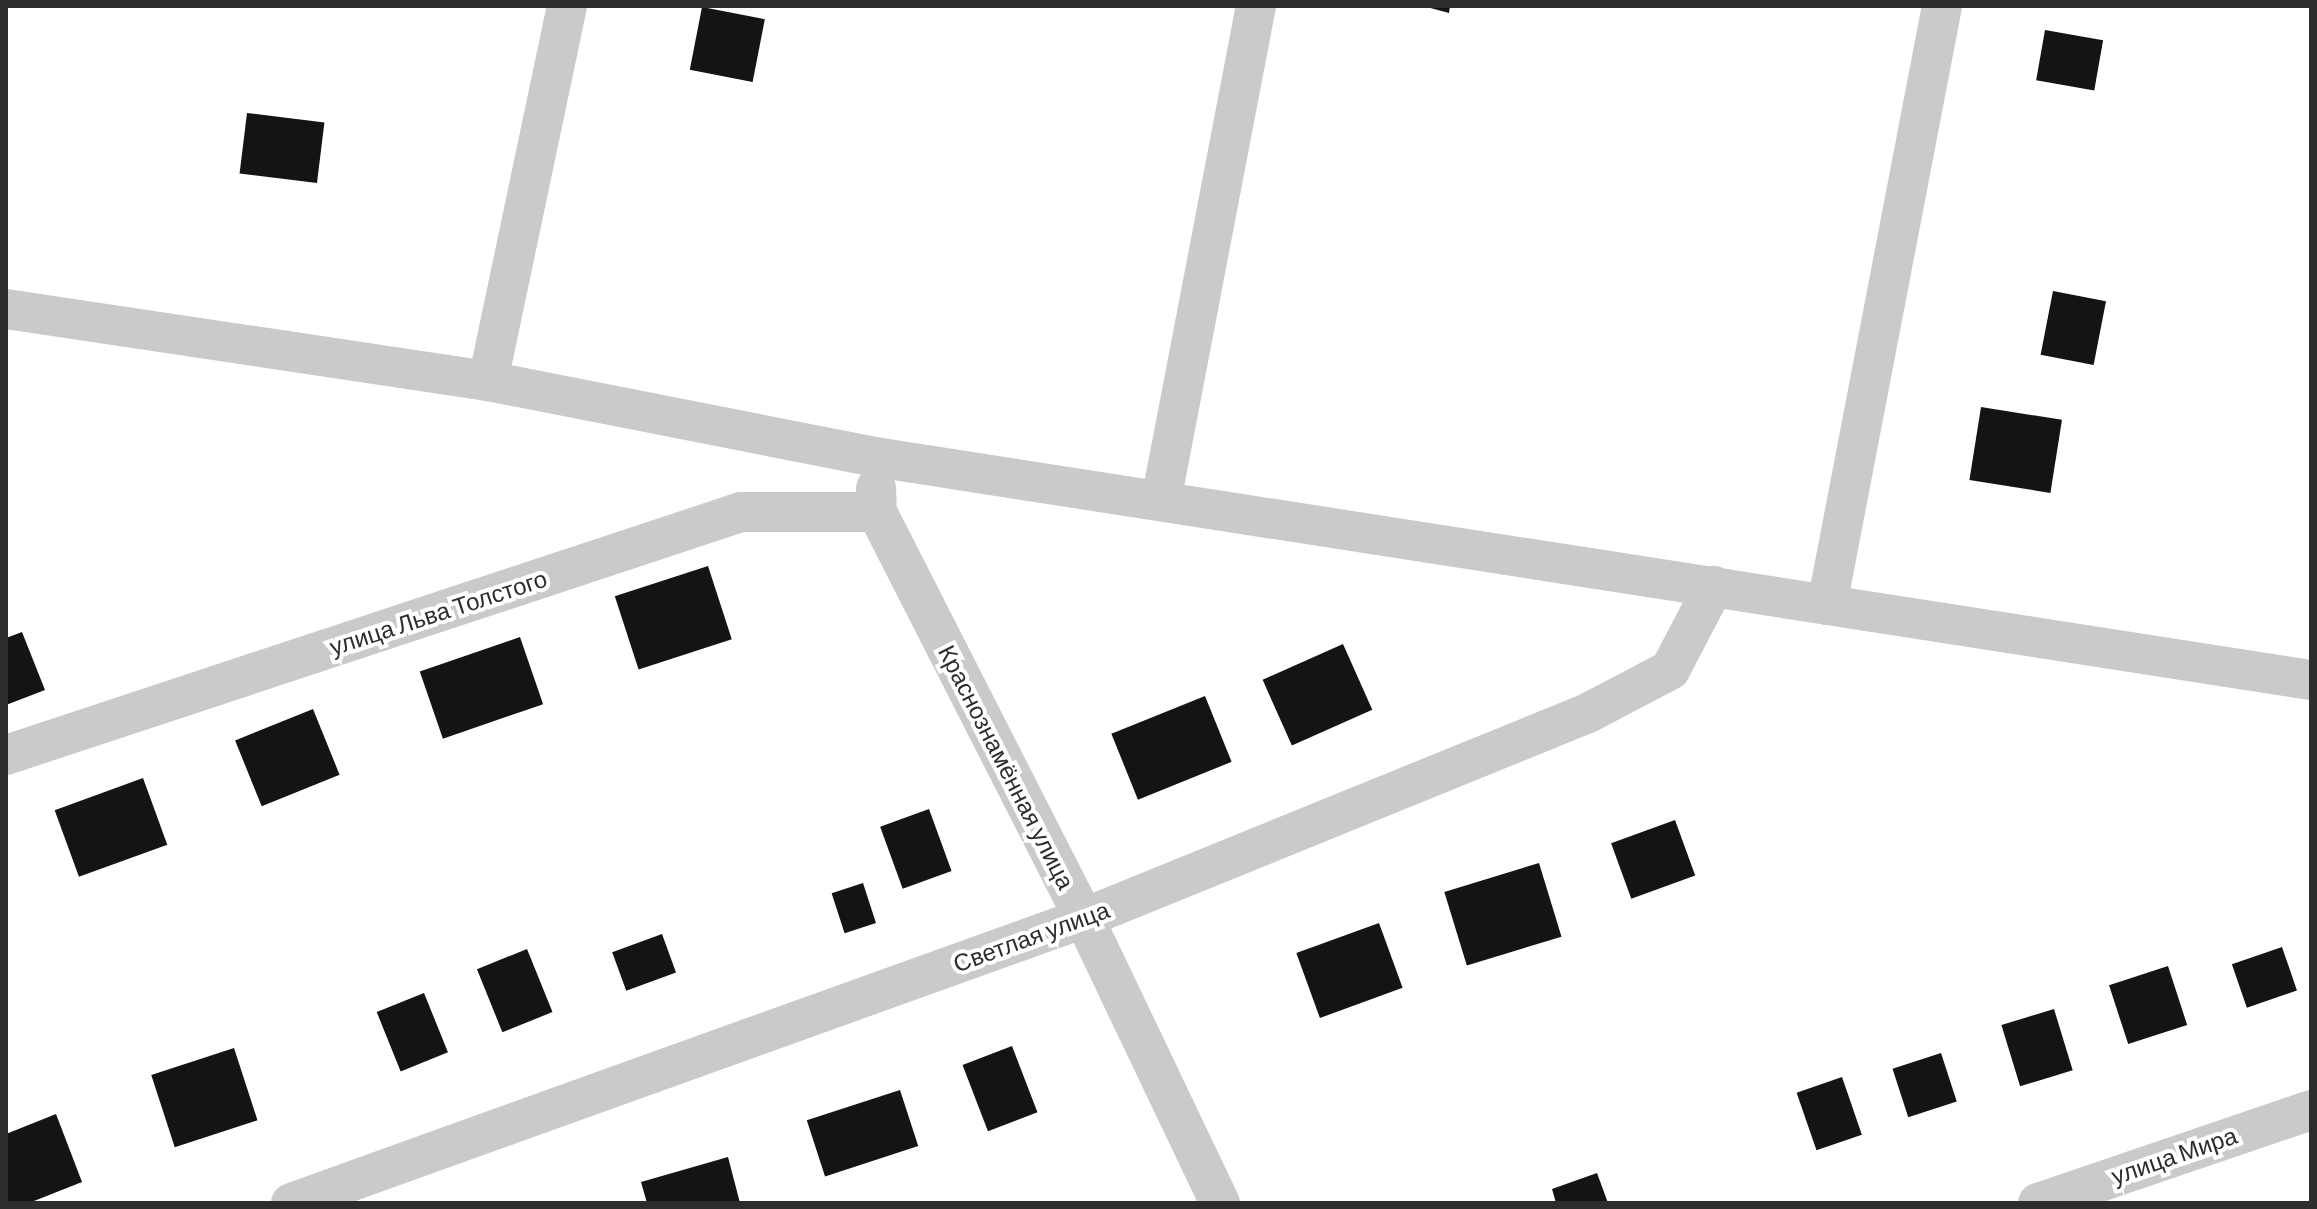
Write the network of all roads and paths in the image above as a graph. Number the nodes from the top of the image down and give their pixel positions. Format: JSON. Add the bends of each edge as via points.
{"nodes":[{"id":1,"x":567,"y":6,"type":"edge"},
{"id":2,"x":1256,"y":6,"type":"edge"},
{"id":3,"x":1942,"y":6,"type":"edge"},
{"id":4,"x":6,"y":309,"type":"edge"},
{"id":5,"x":488,"y":381,"type":"junction"},
{"id":6,"x":875,"y":457,"type":"junction"},
{"id":7,"x":1161,"y":501,"type":"junction"},
{"id":8,"x":877,"y":512,"type":"junction"},
{"id":9,"x":1714,"y":586,"type":"junction"},
{"id":10,"x":1827,"y":605,"type":"junction"},
{"id":11,"x":2311,"y":680,"type":"edge"},
{"id":12,"x":6,"y":755,"type":"edge"},
{"id":13,"x":1084,"y":918,"type":"junction"},
{"id":14,"x":2311,"y":1110,"type":"edge"},
{"id":15,"x":291,"y":1203,"type":"edge"},
{"id":16,"x":1220,"y":1203,"type":"edge"},
{"id":17,"x":2038,"y":1203,"type":"edge"}],
"edges":[{"from":1,"to":5,"type":"street"},
{"from":2,"to":7,"type":"street"},
{"from":3,"to":10,"type":"street"},
{"from":4,"to":5,"type":"street"},
{"from":5,"to":6,"type":"street"},
{"from":6,"to":7,"type":"street"},
{"from":6,"to":8,"type":"street","name":"Краснознамённая улица"},
{"from":7,"to":9,"type":"street"},
{"from":8,"to":12,"type":"street","name":"улица Льва Толстого","via":[[741,512]]},
{"from":8,"to":13,"type":"street","name":"Краснознамённая улица"},
{"from":9,"to":10,"type":"street"},
{"from":9,"to":13,"type":"street","name":"Светлая улица","via":[[1670,670],[1588,713]]},
{"from":10,"to":11,"type":"street"},
{"from":13,"to":15,"type":"street","name":"Светлая улица"},
{"from":13,"to":16,"type":"street","name":"Краснознамённая улица"},
{"from":14,"to":17,"type":"street","name":"улица Мира"}]}
